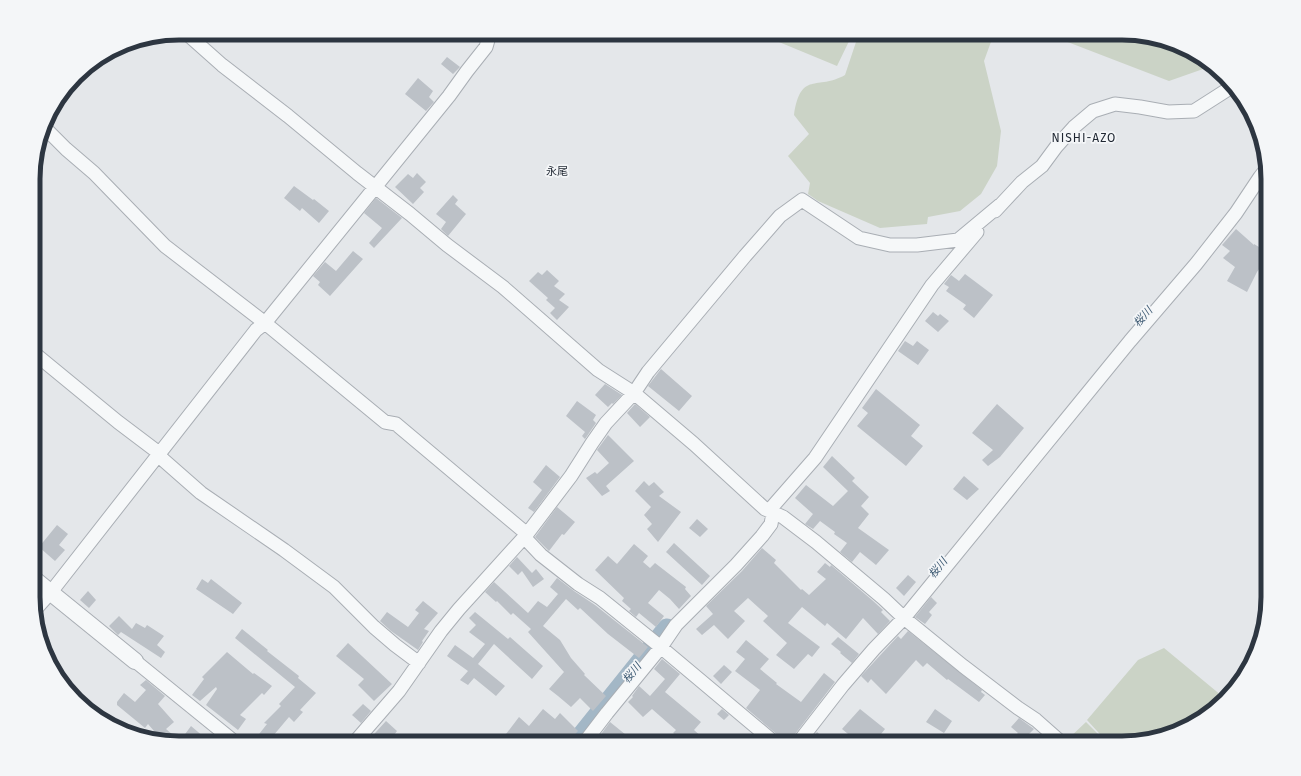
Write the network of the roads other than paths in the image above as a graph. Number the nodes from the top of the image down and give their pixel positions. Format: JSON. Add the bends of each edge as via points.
{"nodes":[{"id":1,"x":194,"y":40,"type":"edge"},
{"id":2,"x":488,"y":40,"type":"edge"},
{"id":3,"x":1228,"y":89,"type":"edge"},
{"id":4,"x":48,"y":131,"type":"edge"},
{"id":5,"x":1261,"y":176,"type":"edge"},
{"id":6,"x":375,"y":187,"type":"junction"},
{"id":7,"x":1000,"y":205,"type":"junction"},
{"id":8,"x":265,"y":323,"type":"junction"},
{"id":9,"x":40,"y":358,"type":"edge"},
{"id":10,"x":634,"y":393,"type":"junction"},
{"id":11,"x":159,"y":453,"type":"junction"},
{"id":12,"x":772,"y":516,"type":"junction"},
{"id":13,"x":525,"y":535,"type":"junction"},
{"id":14,"x":40,"y":584,"type":"edge"},
{"id":15,"x":50,"y":592,"type":"junction"},
{"id":16,"x":40,"y":603,"type":"edge"},
{"id":17,"x":901,"y":616,"type":"junction"},
{"id":18,"x":657,"y":644,"type":"junction"},
{"id":19,"x":136,"y":661,"type":"joint"},
{"id":20,"x":419,"y":663,"type":"junction"},
{"id":21,"x":227,"y":736,"type":"edge"},
{"id":22,"x":360,"y":736,"type":"edge"},
{"id":23,"x":589,"y":736,"type":"edge"},
{"id":24,"x":767,"y":736,"type":"edge"},
{"id":25,"x":803,"y":736,"type":"edge"},
{"id":26,"x":1055,"y":736,"type":"edge"}],
"edges":[{"from":1,"to":6,"type":"street"},
{"from":2,"to":6,"type":"street","via":[[486,47],[449,96]]},
{"from":3,"to":7,"type":"street","via":[[1194,111],[1168,112],[1115,104],[1093,111],[1074,127],[1042,166]]},
{"from":4,"to":8,"type":"street","via":[[94,173],[165,246]]},
{"from":5,"to":17,"type":"street","via":[[1196,264]]},
{"from":6,"to":8,"type":"street"},
{"from":6,"to":10,"type":"street","via":[[503,287],[598,370]]},
{"from":7,"to":10,"type":"street","via":[[958,240],[917,246],[890,245],[859,238],[802,200],[780,216],[769,228],[653,366]]},
{"from":7,"to":12,"type":"street","via":[[932,285],[815,458],[773,506]]},
{"from":8,"to":11,"type":"street","via":[[256,330]]},
{"from":8,"to":13,"type":"street","via":[[384,422],[396,424]]},
{"from":9,"to":11,"type":"street"},
{"from":10,"to":12,"type":"street"},
{"from":10,"to":13,"type":"street","via":[[606,423],[571,476]]},
{"from":11,"to":15,"type":"street"},
{"from":11,"to":20,"type":"street","via":[[160,457],[201,493],[334,587],[374,627]]},
{"from":12,"to":17,"type":"street","via":[[783,517],[816,542]]},
{"from":12,"to":18,"type":"street","via":[[762,536],[736,565]]},
{"from":13,"to":18,"type":"street","via":[[542,555]]},
{"from":13,"to":20,"type":"street","via":[[458,609]]},
{"from":14,"to":15,"type":"street"},
{"from":15,"to":16,"type":"street"},
{"from":15,"to":19,"type":"street"},
{"from":17,"to":25,"type":"street"},
{"from":17,"to":26,"type":"street"},
{"from":18,"to":23,"type":"street"},
{"from":18,"to":24,"type":"street"},
{"from":19,"to":21,"type":"street"},
{"from":20,"to":22,"type":"street","via":[[399,691]]}]}
